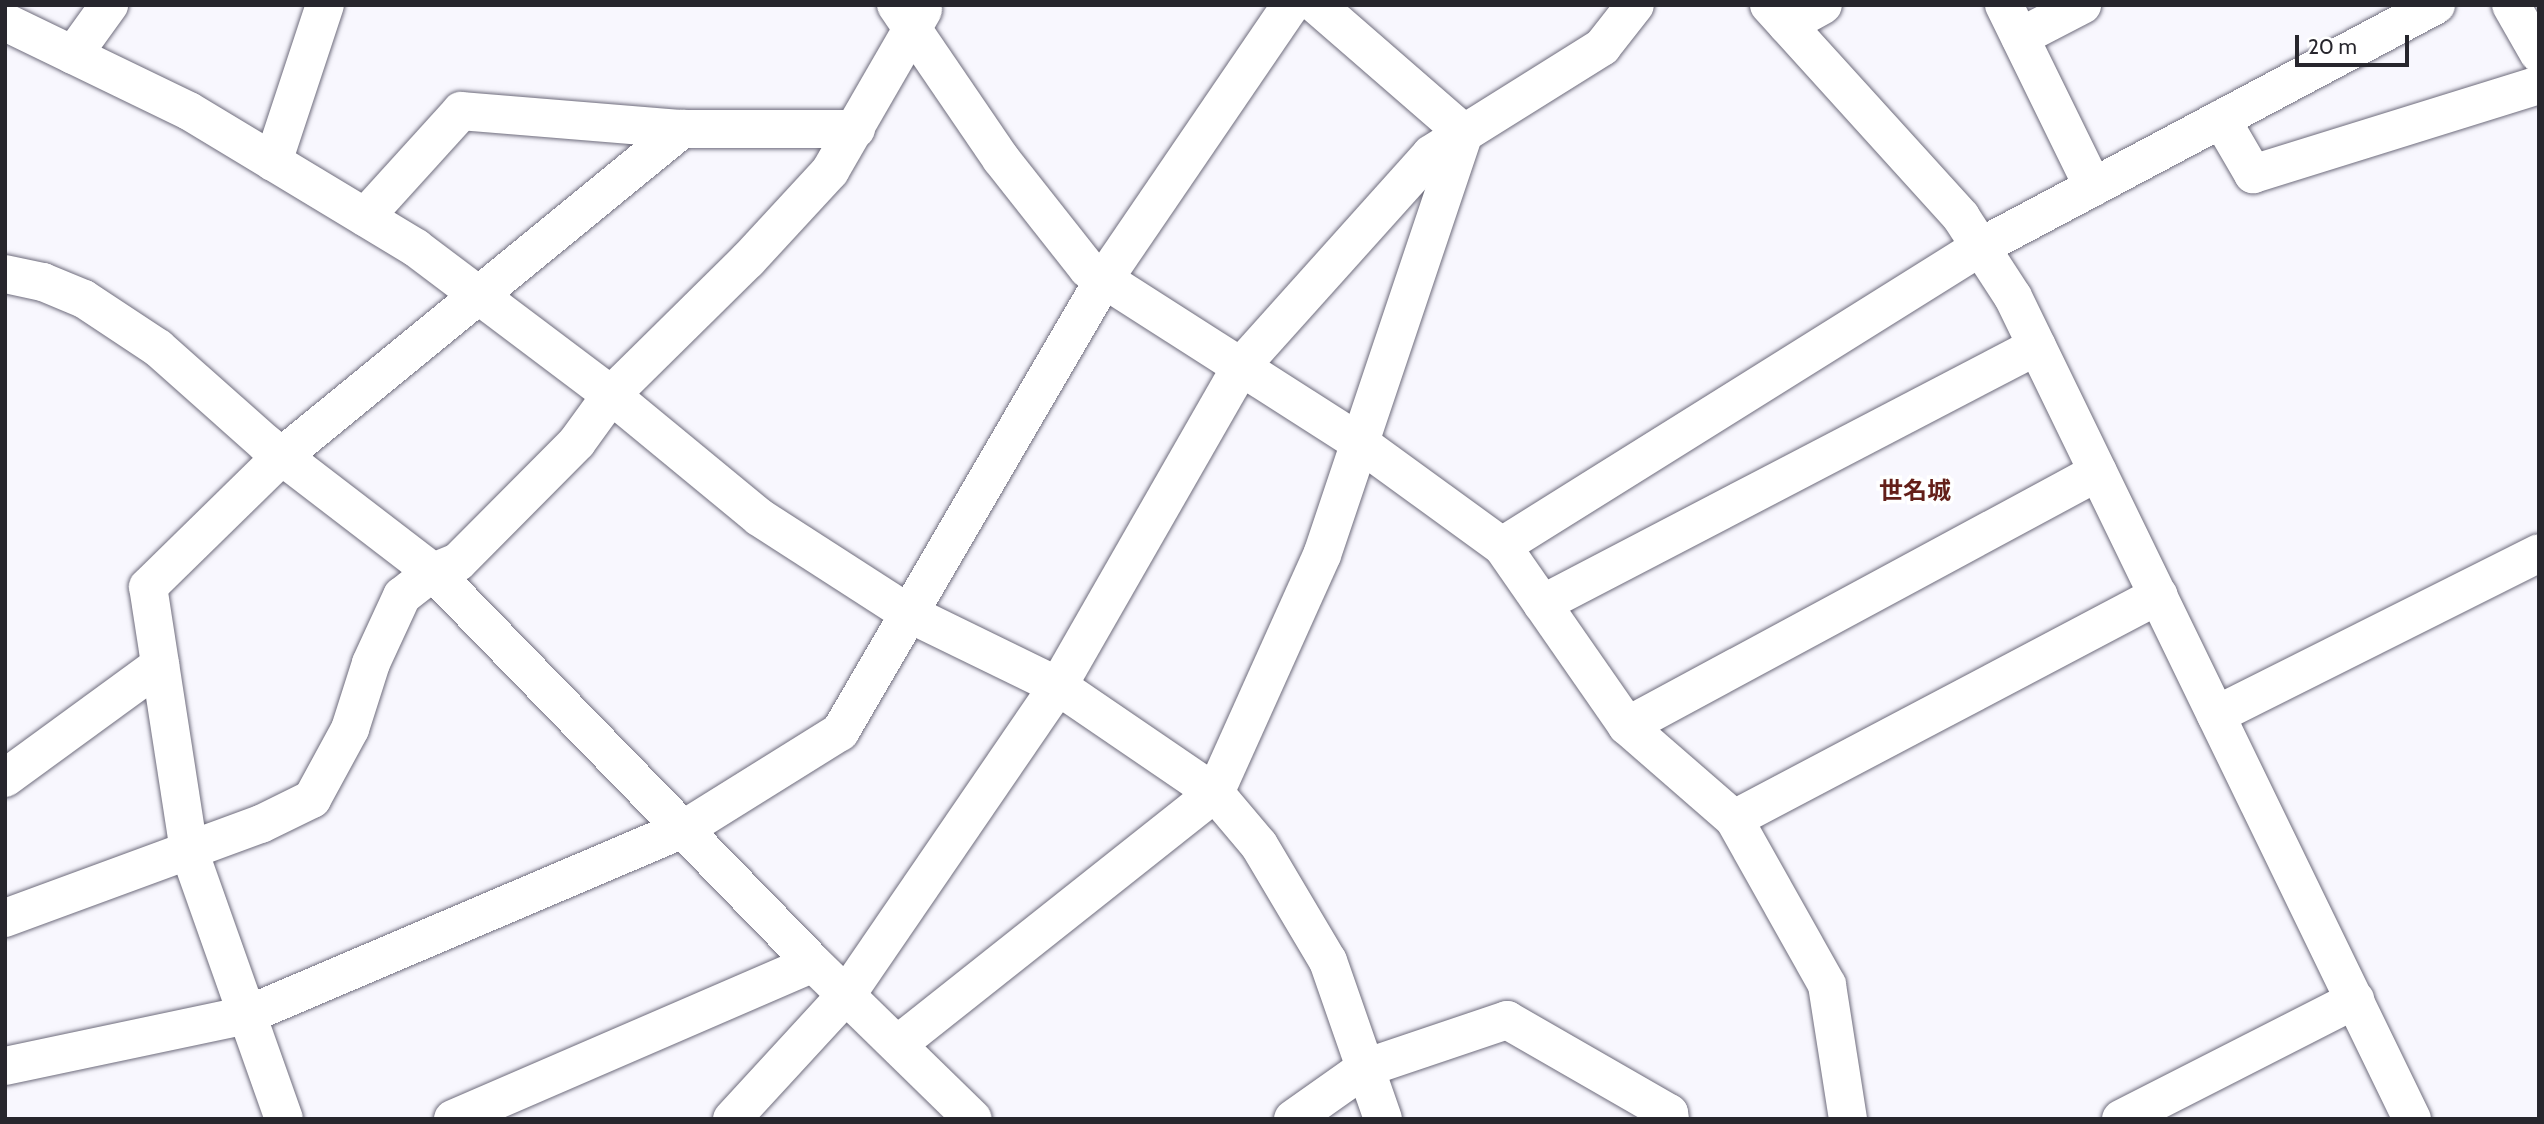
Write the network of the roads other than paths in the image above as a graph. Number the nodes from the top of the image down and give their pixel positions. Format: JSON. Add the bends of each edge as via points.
{"nodes":[{"id":1,"x":108,"y":5,"type":"edge"},
{"id":2,"x":325,"y":5,"type":"edge"},
{"id":3,"x":1291,"y":5,"type":"edge"},
{"id":4,"x":1317,"y":5,"type":"edge"},
{"id":5,"x":1634,"y":5,"type":"edge"},
{"id":6,"x":1823,"y":5,"type":"edge"},
{"id":7,"x":2082,"y":5,"type":"edge"},
{"id":8,"x":2436,"y":5,"type":"edge"},
{"id":9,"x":2511,"y":5,"type":"edge"},
{"id":10,"x":911,"y":13,"type":"edge"},
{"id":11,"x":1778,"y":15,"type":"edge"},
{"id":12,"x":2012,"y":21,"type":"edge"},
{"id":13,"x":5,"y":22,"type":"edge"},
{"id":14,"x":2539,"y":54,"type":"edge"},
{"id":15,"x":73,"y":55,"type":"junction"},
{"id":16,"x":2539,"y":85,"type":"edge"},
{"id":17,"x":2221,"y":119,"type":"junction"},
{"id":18,"x":682,"y":129,"type":"junction"},
{"id":19,"x":856,"y":129,"type":"junction"},
{"id":20,"x":1464,"y":133,"type":"junction"},
{"id":21,"x":273,"y":162,"type":"junction"},
{"id":22,"x":2093,"y":187,"type":"junction"},
{"id":23,"x":365,"y":217,"type":"junction"},
{"id":24,"x":1982,"y":246,"type":"junction"},
{"id":25,"x":5,"y":274,"type":"edge"},
{"id":26,"x":1104,"y":279,"type":"junction"},
{"id":27,"x":481,"y":297,"type":"junction"},
{"id":28,"x":2037,"y":345,"type":"junction"},
{"id":29,"x":1242,"y":365,"type":"junction"},
{"id":30,"x":611,"y":395,"type":"junction"},
{"id":31,"x":1360,"y":443,"type":"junction"},
{"id":32,"x":282,"y":456,"type":"junction"},
{"id":33,"x":2098,"y":472,"type":"junction"},
{"id":34,"x":1502,"y":546,"type":"junction"},
{"id":35,"x":2539,"y":553,"type":"edge"},
{"id":36,"x":433,"y":572,"type":"junction"},
{"id":37,"x":2158,"y":595,"type":"junction"},
{"id":38,"x":1542,"y":604,"type":"junction"},
{"id":39,"x":908,"y":613,"type":"junction"},
{"id":40,"x":160,"y":665,"type":"junction"},
{"id":41,"x":1058,"y":686,"type":"junction"},
{"id":42,"x":2216,"y":715,"type":"junction"},
{"id":43,"x":1627,"y":726,"type":"junction"},
{"id":44,"x":5,"y":778,"type":"edge"},
{"id":45,"x":1215,"y":793,"type":"junction"},
{"id":46,"x":1734,"y":818,"type":"junction"},
{"id":47,"x":684,"y":829,"type":"junction"},
{"id":48,"x":189,"y":852,"type":"junction"},
{"id":49,"x":5,"y":918,"type":"edge"},
{"id":50,"x":813,"y":963,"type":"junction"},
{"id":51,"x":847,"y":994,"type":"junction"},
{"id":52,"x":2355,"y":1000,"type":"junction"},
{"id":53,"x":247,"y":1014,"type":"junction"},
{"id":54,"x":898,"y":1044,"type":"junction"},
{"id":55,"x":5,"y":1066,"type":"edge"},
{"id":56,"x":1365,"y":1068,"type":"junction"},
{"id":57,"x":284,"y":1119,"type":"edge"},
{"id":58,"x":453,"y":1119,"type":"edge"},
{"id":59,"x":732,"y":1119,"type":"edge"},
{"id":60,"x":973,"y":1119,"type":"edge"},
{"id":61,"x":1293,"y":1119,"type":"edge"},
{"id":62,"x":1383,"y":1119,"type":"edge"},
{"id":63,"x":1670,"y":1119,"type":"edge"},
{"id":64,"x":1848,"y":1119,"type":"edge"},
{"id":65,"x":2122,"y":1119,"type":"edge"},
{"id":66,"x":2412,"y":1119,"type":"edge"}],
"edges":[{"from":1,"to":15,"type":"street"},
{"from":2,"to":21,"type":"street"},
{"from":3,"to":26,"type":"street"},
{"from":4,"to":20,"type":"street"},
{"from":5,"to":20,"type":"street","via":[[1602,47]]},
{"from":6,"to":11,"type":"street"},
{"from":7,"to":12,"type":"street"},
{"from":8,"to":17,"type":"street"},
{"from":9,"to":14,"type":"street"},
{"from":10,"to":19,"type":"street"},
{"from":10,"to":26,"type":"street","via":[[1001,159],[1088,269]]},
{"from":11,"to":24,"type":"street"},
{"from":12,"to":22,"type":"street"},
{"from":13,"to":15,"type":"street"},
{"from":15,"to":21,"type":"street","via":[[189,111]]},
{"from":16,"to":17,"type":"street","via":[[2253,174]]},
{"from":17,"to":22,"type":"street"},
{"from":18,"to":19,"type":"street"},
{"from":18,"to":23,"type":"street","via":[[461,111]]},
{"from":18,"to":27,"type":"street"},
{"from":19,"to":30,"type":"street","via":[[821,181]]},
{"from":20,"to":29,"type":"street","via":[[1410,174]]},
{"from":20,"to":31,"type":"street"},
{"from":21,"to":23,"type":"street"},
{"from":22,"to":24,"type":"street"},
{"from":23,"to":27,"type":"street"},
{"from":24,"to":28,"type":"street"},
{"from":24,"to":34,"type":"street"},
{"from":25,"to":32,"type":"street","via":[[43,282],[84,299],[158,348]]},
{"from":26,"to":29,"type":"street"},
{"from":26,"to":39,"type":"street"},
{"from":27,"to":30,"type":"street"},
{"from":27,"to":32,"type":"street"},
{"from":28,"to":33,"type":"street"},
{"from":28,"to":38,"type":"street"},
{"from":29,"to":31,"type":"street"},
{"from":29,"to":41,"type":"street"},
{"from":30,"to":36,"type":"street","via":[[577,442],[458,562]]},
{"from":30,"to":39,"type":"street","via":[[759,517]]},
{"from":31,"to":34,"type":"street"},
{"from":31,"to":45,"type":"street","via":[[1322,555]]},
{"from":32,"to":36,"type":"street"},
{"from":32,"to":40,"type":"street","via":[[148,587]]},
{"from":33,"to":37,"type":"street"},
{"from":33,"to":43,"type":"street"},
{"from":34,"to":38,"type":"street"},
{"from":35,"to":42,"type":"street"},
{"from":36,"to":47,"type":"street"},
{"from":36,"to":48,"type":"street","via":[[401,596],[371,663],[350,729],[312,799]]},
{"from":37,"to":42,"type":"street"},
{"from":37,"to":46,"type":"street"},
{"from":38,"to":43,"type":"street"},
{"from":39,"to":41,"type":"street"},
{"from":39,"to":47,"type":"street","via":[[840,732]]},
{"from":40,"to":44,"type":"street"},
{"from":40,"to":48,"type":"street"},
{"from":41,"to":45,"type":"street"},
{"from":41,"to":51,"type":"street"},
{"from":42,"to":52,"type":"street"},
{"from":43,"to":46,"type":"street"},
{"from":45,"to":54,"type":"street"},
{"from":45,"to":56,"type":"street","via":[[1259,845],[1328,961]]},
{"from":46,"to":64,"type":"street","via":[[1827,985]]},
{"from":47,"to":50,"type":"street"},
{"from":47,"to":53,"type":"street"},
{"from":48,"to":49,"type":"street"},
{"from":48,"to":53,"type":"street"},
{"from":50,"to":51,"type":"street"},
{"from":50,"to":58,"type":"street"},
{"from":51,"to":54,"type":"street"},
{"from":51,"to":59,"type":"street"},
{"from":52,"to":65,"type":"street"},
{"from":52,"to":66,"type":"street"},
{"from":53,"to":55,"type":"street"},
{"from":53,"to":57,"type":"street"},
{"from":54,"to":60,"type":"street"},
{"from":56,"to":61,"type":"street"},
{"from":56,"to":62,"type":"street"},
{"from":56,"to":63,"type":"street","via":[[1507,1020],[1669,1113]]}]}
